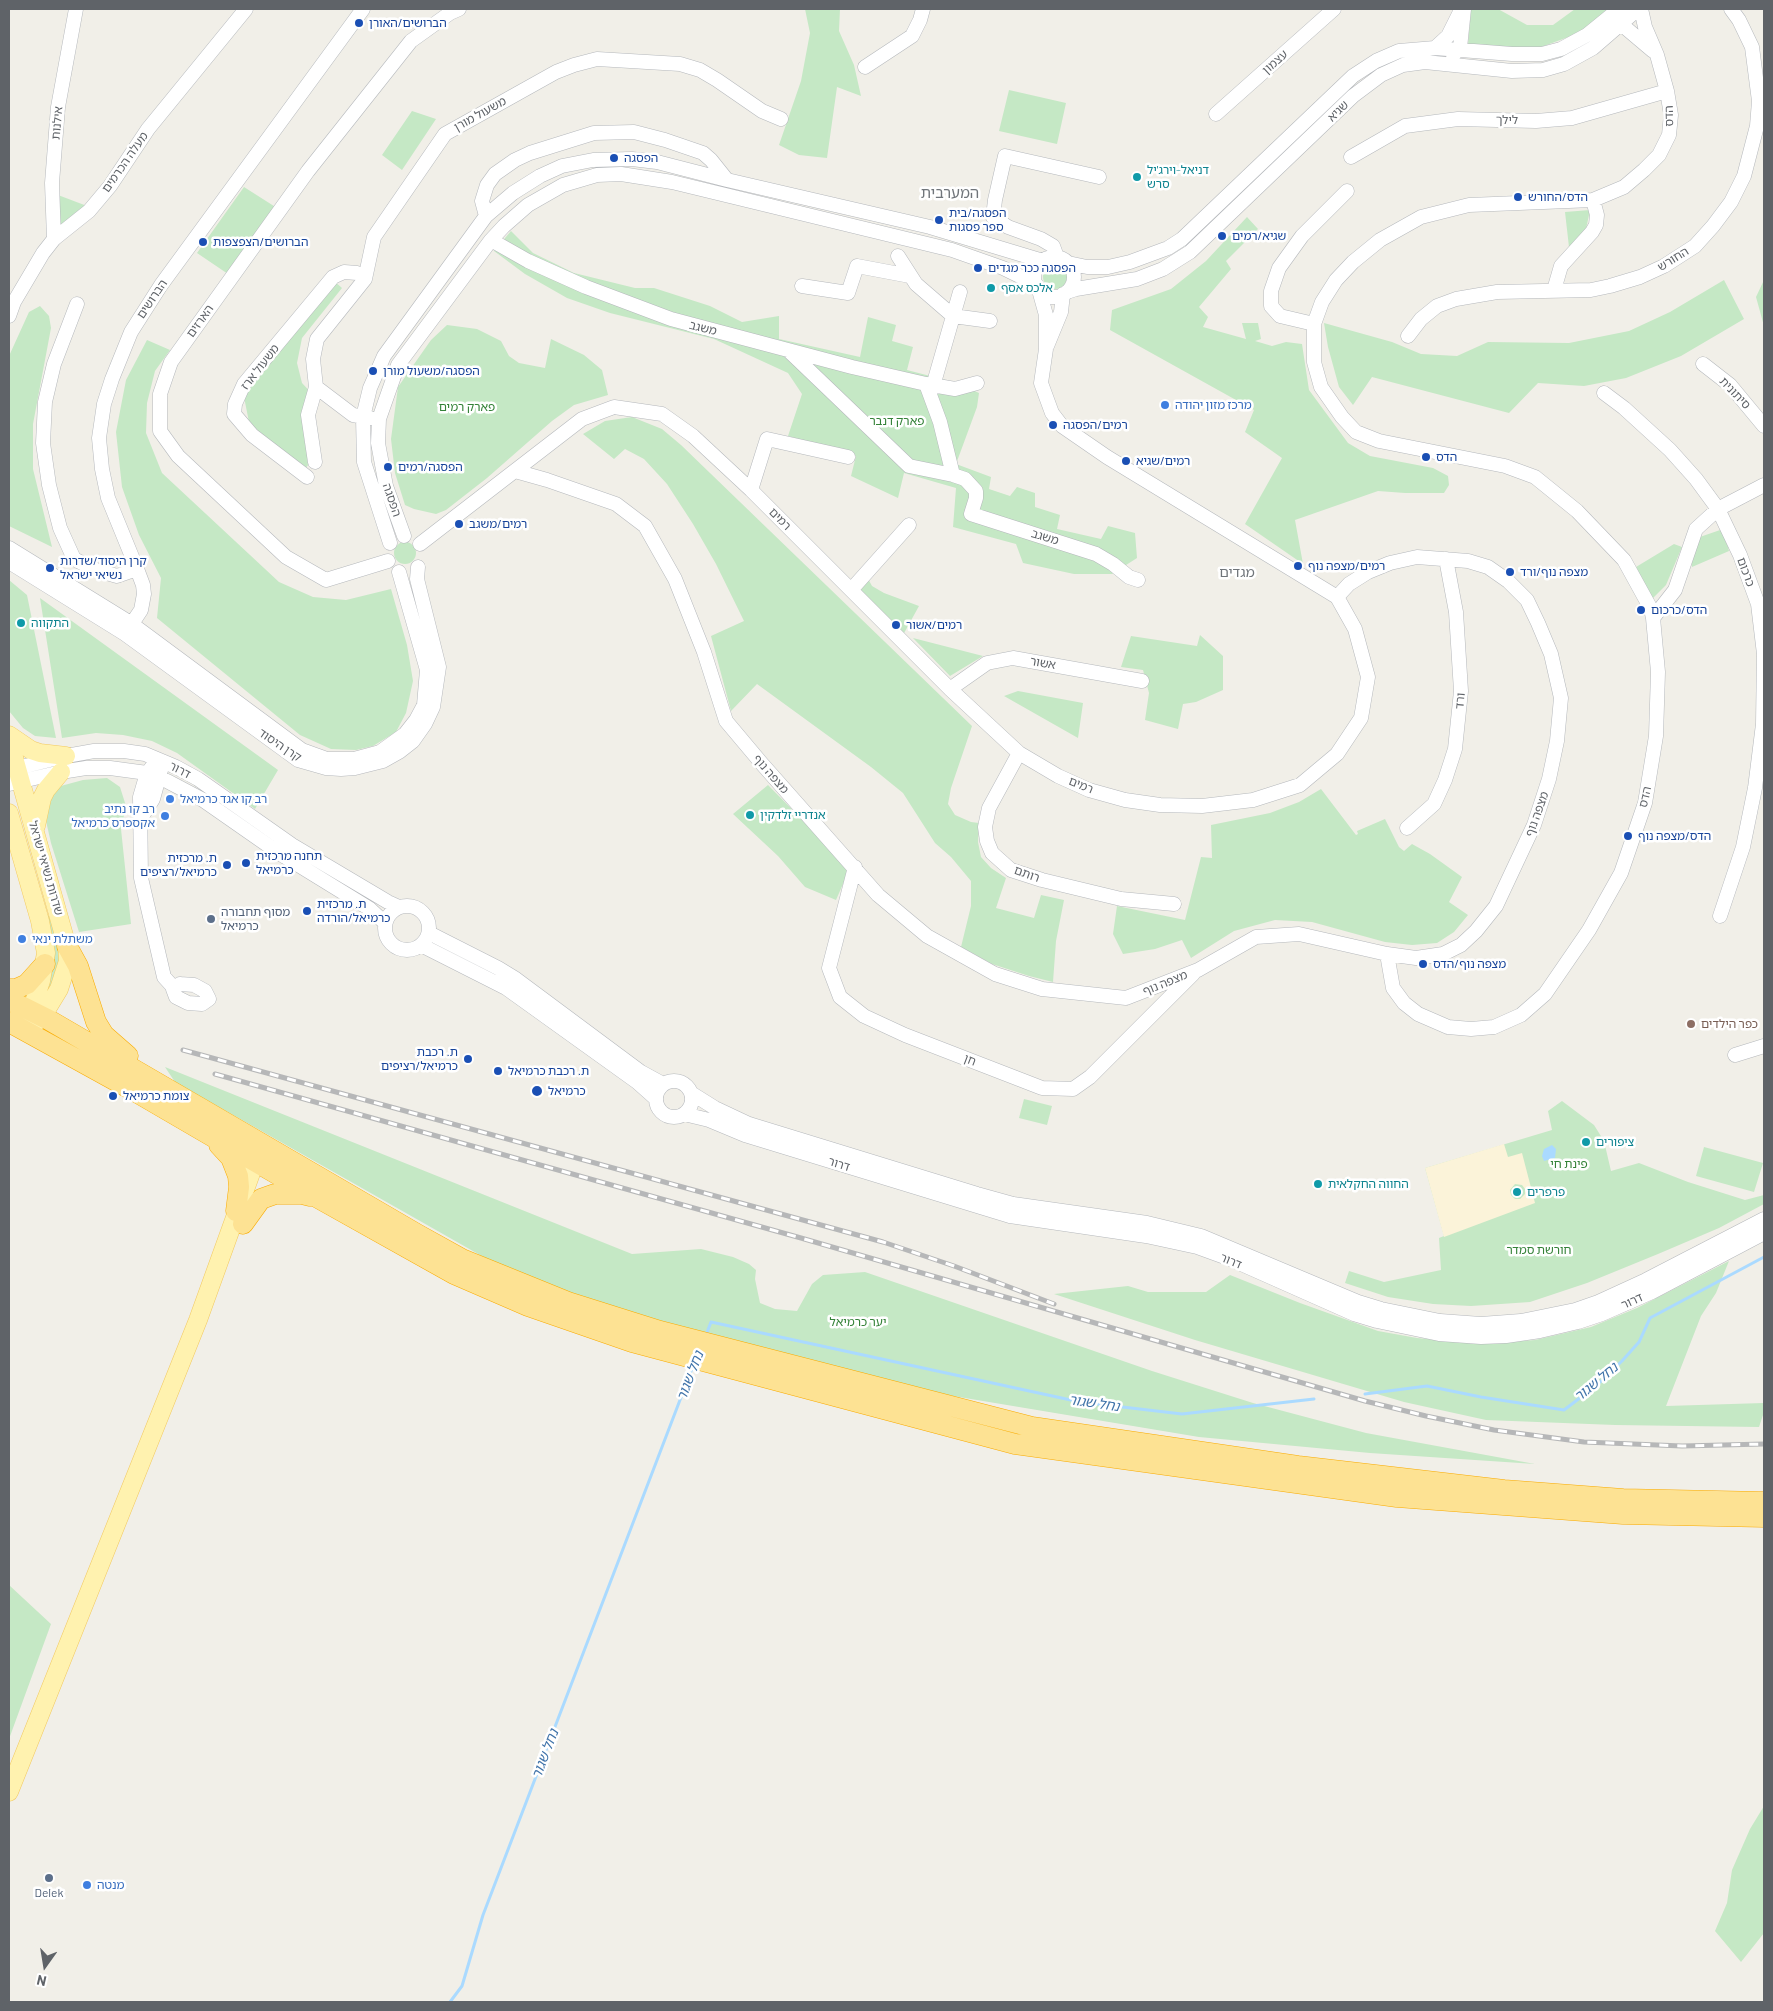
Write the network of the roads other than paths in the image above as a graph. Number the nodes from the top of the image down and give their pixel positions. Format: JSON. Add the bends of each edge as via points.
{"nodes":[{"id":1,"x":76,"y":9,"type":"edge"},
{"id":2,"x":246,"y":9,"type":"edge"},
{"id":3,"x":363,"y":9,"type":"edge"},
{"id":4,"x":459,"y":9,"type":"edge"},
{"id":5,"x":923,"y":9,"type":"edge"},
{"id":6,"x":1334,"y":9,"type":"edge"},
{"id":7,"x":1463,"y":9,"type":"edge"},
{"id":8,"x":1620,"y":9,"type":"edge"},
{"id":9,"x":1640,"y":9,"type":"edge"},
{"id":10,"x":1731,"y":9,"type":"edge"},
{"id":11,"x":1621,"y":24,"type":"junction"},
{"id":12,"x":1435,"y":48,"type":"junction"},
{"id":13,"x":1460,"y":48,"type":"junction"},
{"id":14,"x":1657,"y":55,"type":"junction"},
{"id":15,"x":1444,"y":63,"type":"junction"},
{"id":16,"x":865,"y":67,"type":"dead end"},
{"id":17,"x":1667,"y":91,"type":"junction"},
{"id":18,"x":1216,"y":114,"type":"dead end"},
{"id":19,"x":781,"y":119,"type":"dead end"},
{"id":20,"x":1351,"y":157,"type":"dead end"},
{"id":21,"x":1099,"y":177,"type":"dead end"},
{"id":22,"x":727,"y":180,"type":"junction"},
{"id":23,"x":1347,"y":191,"type":"dead end"},
{"id":24,"x":725,"y":196,"type":"junction"},
{"id":25,"x":1593,"y":200,"type":"junction"},
{"id":26,"x":486,"y":216,"type":"junction"},
{"id":27,"x":54,"y":239,"type":"junction"},
{"id":28,"x":491,"y":240,"type":"junction"},
{"id":29,"x":898,"y":256,"type":"dead end"},
{"id":30,"x":1056,"y":260,"type":"junction"},
{"id":31,"x":910,"y":276,"type":"junction"},
{"id":32,"x":365,"y":279,"type":"junction"},
{"id":33,"x":802,"y":286,"type":"dead end"},
{"id":34,"x":1038,"y":287,"type":"junction"},
{"id":35,"x":1554,"y":290,"type":"junction"},
{"id":36,"x":960,"y":292,"type":"dead end"},
{"id":37,"x":1065,"y":293,"type":"junction"},
{"id":38,"x":77,"y":304,"type":"dead end"},
{"id":39,"x":9,"y":316,"type":"edge"},
{"id":40,"x":954,"y":316,"type":"junction"},
{"id":41,"x":990,"y":321,"type":"dead end"},
{"id":42,"x":1314,"y":324,"type":"junction"},
{"id":43,"x":1408,"y":336,"type":"dead end"},
{"id":44,"x":1046,"y":349,"type":"junction"},
{"id":45,"x":788,"y":350,"type":"junction"},
{"id":46,"x":1703,"y":364,"type":"dead end"},
{"id":47,"x":977,"y":384,"type":"dead end"},
{"id":48,"x":930,"y":385,"type":"junction"},
{"id":49,"x":316,"y":386,"type":"junction"},
{"id":50,"x":1604,"y":393,"type":"dead end"},
{"id":51,"x":363,"y":417,"type":"junction"},
{"id":52,"x":379,"y":419,"type":"junction"},
{"id":53,"x":1764,"y":426,"type":"edge"},
{"id":54,"x":848,"y":457,"type":"dead end"},
{"id":55,"x":315,"y":462,"type":"dead end"},
{"id":56,"x":515,"y":471,"type":"junction"},
{"id":57,"x":953,"y":475,"type":"junction"},
{"id":58,"x":306,"y":477,"type":"dead end"},
{"id":59,"x":1764,"y":485,"type":"edge"},
{"id":60,"x":750,"y":490,"type":"junction"},
{"id":61,"x":1718,"y":509,"type":"junction"},
{"id":62,"x":909,"y":525,"type":"dead end"},
{"id":63,"x":404,"y":536,"type":"junction"},
{"id":64,"x":390,"y":543,"type":"junction"},
{"id":65,"x":420,"y":544,"type":"junction"},
{"id":66,"x":9,"y":548,"type":"edge"},
{"id":67,"x":1446,"y":559,"type":"junction"},
{"id":68,"x":388,"y":561,"type":"junction"},
{"id":69,"x":9,"y":562,"type":"edge"},
{"id":70,"x":418,"y":568,"type":"junction"},
{"id":71,"x":137,"y":569,"type":"junction"},
{"id":72,"x":399,"y":572,"type":"junction"},
{"id":73,"x":1138,"y":580,"type":"dead end"},
{"id":74,"x":851,"y":590,"type":"junction"},
{"id":75,"x":1337,"y":597,"type":"junction"},
{"id":76,"x":1653,"y":618,"type":"junction"},
{"id":77,"x":129,"y":629,"type":"junction"},
{"id":78,"x":1142,"y":681,"type":"dead end"},
{"id":79,"x":950,"y":689,"type":"junction"},
{"id":80,"x":9,"y":735,"type":"edge"},
{"id":81,"x":9,"y":740,"type":"edge"},
{"id":82,"x":1019,"y":753,"type":"junction"},
{"id":83,"x":160,"y":760,"type":"junction"},
{"id":84,"x":64,"y":764,"type":"junction"},
{"id":85,"x":125,"y":770,"type":"junction"},
{"id":86,"x":14,"y":776,"type":"edge"},
{"id":87,"x":153,"y":776,"type":"junction"},
{"id":88,"x":184,"y":789,"type":"junction"},
{"id":89,"x":147,"y":798,"type":"junction"},
{"id":90,"x":9,"y":813,"type":"edge"},
{"id":91,"x":1407,"y":828,"type":"dead end"},
{"id":92,"x":12,"y":830,"type":"edge"},
{"id":93,"x":36,"y":832,"type":"junction"},
{"id":94,"x":854,"y":867,"type":"junction"},
{"id":95,"x":332,"y":877,"type":"junction"},
{"id":96,"x":1174,"y":904,"type":"dead end"},
{"id":97,"x":399,"y":907,"type":"junction"},
{"id":98,"x":1720,"y":916,"type":"dead end"},
{"id":99,"x":385,"y":923,"type":"junction"},
{"id":100,"x":429,"y":933,"type":"junction"},
{"id":101,"x":421,"y":945,"type":"junction"},
{"id":102,"x":67,"y":946,"type":"junction"},
{"id":103,"x":1387,"y":954,"type":"junction"},
{"id":104,"x":45,"y":964,"type":"junction"},
{"id":105,"x":1198,"y":970,"type":"junction"},
{"id":106,"x":174,"y":988,"type":"dead end"},
{"id":107,"x":9,"y":990,"type":"edge"},
{"id":108,"x":9,"y":1000,"type":"edge"},
{"id":109,"x":36,"y":1014,"type":"junction"},
{"id":110,"x":9,"y":1022,"type":"edge"},
{"id":111,"x":28,"y":1030,"type":"junction"},
{"id":112,"x":1764,"y":1046,"type":"edge"},
{"id":113,"x":1735,"y":1055,"type":"dead end"},
{"id":114,"x":664,"y":1084,"type":"junction"},
{"id":115,"x":170,"y":1091,"type":"junction"},
{"id":116,"x":691,"y":1093,"type":"junction"},
{"id":117,"x":655,"y":1098,"type":"junction"},
{"id":118,"x":684,"y":1114,"type":"junction"},
{"id":119,"x":202,"y":1130,"type":"junction"},
{"id":120,"x":264,"y":1159,"type":"junction"},
{"id":121,"x":318,"y":1198,"type":"junction"},
{"id":122,"x":240,"y":1218,"type":"junction"},
{"id":123,"x":1764,"y":1219,"type":"edge"},
{"id":124,"x":1764,"y":1233,"type":"edge"},
{"id":125,"x":700,"y":1351,"type":"junction"},
{"id":126,"x":1764,"y":1502,"type":"edge"},
{"id":127,"x":1764,"y":1517,"type":"edge"},
{"id":128,"x":9,"y":1792,"type":"edge"}],
"edges":[{"from":1,"to":27,"type":"street","name":"אילנות","via":[[58,106],[52,183]]},
{"from":2,"to":27,"type":"street","name":"מעלה הכרמים","via":[[148,129],[110,186],[89,211]]},
{"from":3,"to":71,"type":"street","name":"הברושים","via":[[161,284],[131,332],[104,404],[99,438],[108,498]]},
{"from":4,"to":68,"type":"street","name":"הארזים","via":[[411,41],[308,171],[171,362],[160,394],[160,431],[178,456],[286,557],[326,580]]},
{"from":5,"to":16,"type":"street","via":[[912,36]]},
{"from":6,"to":18,"type":"street","name":"עצמון"},
{"from":7,"to":12,"type":"street","via":[[1448,36]]},
{"from":7,"to":13,"type":"street"},
{"from":8,"to":11,"type":"street"},
{"from":8,"to":13,"type":"street","name":"שגיא","via":[[1586,35],[1561,49],[1542,54]]},
{"from":9,"to":11,"type":"street","name":"שגיא"},
{"from":9,"to":14,"type":"street","name":"הדס"},
{"from":10,"to":35,"type":"street","name":"החורש","via":[[1752,47],[1760,101],[1751,153],[1731,202],[1695,246],[1640,278],[1590,290]]},
{"from":11,"to":14,"type":"street"},
{"from":11,"to":15,"type":"street","name":"שגיא","via":[[1593,48],[1564,64],[1543,70],[1512,71]]},
{"from":12,"to":13,"type":"street","name":"שגיא"},
{"from":12,"to":30,"type":"street","name":"שגיא","via":[[1399,51],[1353,76],[1204,220],[1168,248],[1108,267],[1087,267]]},
{"from":13,"to":15,"type":"street"},
{"from":14,"to":17,"type":"street","name":"הדס"},
{"from":15,"to":37,"type":"street","name":"שגיא","via":[[1403,66],[1368,84],[1208,236],[1163,269],[1137,279],[1076,288]]},
{"from":17,"to":20,"type":"street","name":"לילך","via":[[1572,118],[1536,121],[1458,119],[1405,126]]},
{"from":17,"to":25,"type":"street","name":"הדס","via":[[1671,115],[1669,135],[1659,155],[1624,187]]},
{"from":19,"to":32,"type":"street","name":"משעול מורן","via":[[762,111],[700,70],[680,64],[597,59],[574,64],[446,134],[379,227]]},
{"from":21,"to":30,"type":"street","via":[[1005,156],[994,217],[1008,227],[1053,246]]},
{"from":22,"to":24,"type":"street"},
{"from":22,"to":26,"type":"street","name":"הפסגה","via":[[657,162],[593,160],[562,166],[540,176]]},
{"from":22,"to":26,"type":"street","via":[[703,153],[634,132],[594,133],[530,153],[495,174],[486,185],[482,201]]},
{"from":22,"to":30,"type":"street","name":"הפסגה"},
{"from":23,"to":42,"type":"street","via":[[1302,236],[1279,268],[1272,291],[1271,306],[1280,316]]},
{"from":24,"to":28,"type":"street","name":"הפסגה","via":[[653,178],[597,175],[563,185],[528,205]]},
{"from":24,"to":34,"type":"street","name":"הפסגה","via":[[952,250],[1003,268]]},
{"from":25,"to":35,"type":"street","via":[[1596,225],[1560,266]]},
{"from":25,"to":42,"type":"street","name":"הדס","via":[[1469,205],[1421,217],[1380,240],[1353,262],[1322,302]]},
{"from":26,"to":51,"type":"street","name":"הפסגה","via":[[384,356],[370,388]]},
{"from":27,"to":39,"type":"street","name":"מעלה הכרמים","via":[[14,302]]},
{"from":28,"to":45,"type":"street","name":"משגב","via":[[586,287],[662,316]]},
{"from":28,"to":52,"type":"street","name":"הפסגה","via":[[398,366]]},
{"from":29,"to":31,"type":"street"},
{"from":30,"to":34,"type":"street","via":[[1035,272]]},
{"from":30,"to":37,"type":"street","via":[[1072,268],[1074,281]]},
{"from":31,"to":33,"type":"street","via":[[857,266],[848,293]]},
{"from":31,"to":40,"type":"street"},
{"from":32,"to":49,"type":"street","name":"משעול מורן","via":[[317,339],[313,358]]},
{"from":32,"to":58,"type":"street","name":"משעול ארז","via":[[357,273],[344,272],[333,277],[244,384],[235,404],[234,414],[252,435]]},
{"from":34,"to":37,"type":"street","via":[[1050,296]]},
{"from":34,"to":44,"type":"street","name":"רמים","via":[[1046,315]]},
{"from":35,"to":43,"type":"street","name":"החורש","via":[[1497,292],[1456,299],[1438,306],[1421,319]]},
{"from":36,"to":40,"type":"street"},
{"from":37,"to":44,"type":"street","name":"רמים"},
{"from":38,"to":71,"type":"street","via":[[54,364],[45,402],[43,442],[49,485],[60,528],[74,559],[117,576]]},
{"from":40,"to":41,"type":"street"},
{"from":40,"to":48,"type":"street"},
{"from":42,"to":76,"type":"street","name":"הדס","via":[[1314,362],[1321,387],[1356,432],[1379,441],[1505,466],[1535,477],[1577,511],[1624,560]]},
{"from":44,"to":75,"type":"street","name":"רמים","via":[[1041,383],[1052,412],[1062,426],[1107,457]]},
{"from":45,"to":48,"type":"street","name":"משגב"},
{"from":45,"to":57,"type":"street","via":[[909,466]]},
{"from":46,"to":53,"type":"street","name":"סיתונית","via":[[1730,385]]},
{"from":47,"to":48,"type":"street","name":"משגב","via":[[955,389]]},
{"from":48,"to":57,"type":"street"},
{"from":49,"to":51,"type":"street","via":[[353,415]]},
{"from":49,"to":55,"type":"street","via":[[308,415]]},
{"from":50,"to":61,"type":"street","name":"כרכום","via":[[1670,450]]},
{"from":51,"to":52,"type":"street"},
{"from":51,"to":64,"type":"street","name":"הפסגה","via":[[364,462]]},
{"from":52,"to":63,"type":"street","name":"הפסגה","via":[[378,443],[386,486]]},
{"from":54,"to":60,"type":"street","via":[[767,439]]},
{"from":56,"to":60,"type":"street","name":"רמים","via":[[582,418],[614,407],[662,414],[693,436]]},
{"from":56,"to":65,"type":"street","name":"רמים"},
{"from":56,"to":94,"type":"street","name":"מצפה נוף","via":[[616,504],[645,526],[675,579],[704,652],[726,721]]},
{"from":57,"to":73,"type":"street","name":"משגב","via":[[964,479],[976,491],[971,514],[1096,554]]},
{"from":59,"to":61,"type":"street"},
{"from":60,"to":74,"type":"street","name":"רמים"},
{"from":61,"to":76,"type":"street","via":[[1696,529],[1675,590]]},
{"from":61,"to":98,"type":"street","name":"כרכום","via":[[1758,604],[1764,654],[1763,724],[1755,788],[1743,846]]},
{"from":62,"to":74,"type":"street"},
{"from":63,"to":64,"type":"street"},
{"from":63,"to":65,"type":"street","via":[[415,538]]},
{"from":64,"to":68,"type":"street","via":[[386,551]]},
{"from":65,"to":70,"type":"street","via":[[424,554]]},
{"from":66,"to":77,"type":"street","name":"קרן היסוד"},
{"from":67,"to":75,"type":"street","name":"מצפה נוף","via":[[1417,557],[1390,563],[1349,584]]},
{"from":67,"to":91,"type":"street","name":"ורד","via":[[1456,612],[1461,691],[1454,749],[1434,804]]},
{"from":67,"to":103,"type":"street","name":"מצפה נוף","via":[[1488,567],[1527,600],[1551,654],[1561,698],[1557,741],[1534,825],[1496,906],[1461,945],[1442,954],[1416,958]]},
{"from":68,"to":72,"type":"street"},
{"from":69,"to":77,"type":"street","name":"קרן היסוד"},
{"from":70,"to":72,"type":"street"},
{"from":70,"to":77,"type":"street","name":"קרן היסוד","via":[[417,579],[439,667],[433,707],[413,741],[399,752],[383,761],[355,768],[326,768],[298,760]]},
{"from":71,"to":77,"type":"street","name":"הברושים","via":[[143,585],[143,603]]},
{"from":72,"to":77,"type":"street","name":"קרן היסוד","via":[[428,670],[424,706],[394,744],[380,752],[354,759],[327,759],[302,750]]},
{"from":74,"to":79,"type":"street","name":"רמים"},
{"from":75,"to":82,"type":"street","name":"רמים","via":[[1355,628],[1368,677],[1361,718],[1337,754],[1300,785],[1249,801],[1202,806],[1160,805],[1089,790]]},
{"from":76,"to":103,"type":"street","name":"הדס","via":[[1658,672],[1656,736],[1645,803],[1621,873],[1589,930],[1545,994],[1521,1015],[1494,1027],[1448,1027],[1418,1014],[1404,1002],[1393,988]]},
{"from":78,"to":79,"type":"street","name":"אשור","via":[[1012,658],[987,663]]},
{"from":79,"to":82,"type":"street","name":"רמים"},
{"from":80,"to":84,"type":"main road","via":[[31,750]]},
{"from":81,"to":86,"type":"main road","name":"שדרות נשיאי ישראל"},
{"from":82,"to":96,"type":"street","name":"רותם","via":[[989,808],[985,827],[992,853],[1011,870],[1042,880],[1120,899]]},
{"from":83,"to":84,"type":"street","name":"דרור","via":[[124,751],[94,751]]},
{"from":83,"to":87,"type":"street","via":[[161,770]]},
{"from":83,"to":95,"type":"street","name":"דרור","via":[[198,779]]},
{"from":84,"to":85,"type":"street","name":"דרור"},
{"from":84,"to":86,"type":"street","name":"דרור"},
{"from":84,"to":93,"type":"main road","via":[[42,798]]},
{"from":85,"to":87,"type":"street","name":"דרור"},
{"from":85,"to":89,"type":"street"},
{"from":86,"to":93,"type":"main road","name":"שדרות נשיאי ישראל"},
{"from":87,"to":88,"type":"street","name":"דרור"},
{"from":87,"to":89,"type":"street"},
{"from":88,"to":89,"type":"street"},
{"from":88,"to":95,"type":"street","name":"דרור","via":[[279,853]]},
{"from":89,"to":106,"type":"street","via":[[141,818],[143,890],[164,977]]},
{"from":90,"to":92,"type":"main road","name":"שדרות נשיאי ישראל"},
{"from":92,"to":104,"type":"main road","name":"שדרות נשיאי ישראל","via":[[40,921]]},
{"from":93,"to":102,"type":"main road","name":"שדרות נשיאי ישראל"},
{"from":94,"to":105,"type":"street","name":"מצפה נוף","via":[[878,895],[927,936],[995,974],[1042,989],[1126,998]]},
{"from":94,"to":105,"type":"street","name":"חן","via":[[830,968],[840,997],[864,1016],[904,1036],[1042,1088],[1072,1089],[1090,1077]]},
{"from":95,"to":97,"type":"street","name":"דרור"},
{"from":95,"to":99,"type":"street","name":"דרור"},
{"from":97,"to":99,"type":"street","via":[[389,914]]},
{"from":97,"to":100,"type":"street","via":[[412,906],[420,910],[426,916]]},
{"from":99,"to":101,"type":"street","via":[[388,939],[394,946],[411,950]]},
{"from":100,"to":101,"type":"street"},
{"from":100,"to":114,"type":"street","via":[[498,968],[641,1072]]},
{"from":101,"to":117,"type":"street","via":[[506,988],[638,1082]]},
{"from":102,"to":109,"type":"main road","name":"שדרות נשיאי ישראל","via":[[68,960],[59,989]]},
{"from":102,"to":115,"type":"highway","via":[[78,966],[96,1022],[104,1034]]},
{"from":103,"to":105,"type":"street","name":"מצפה נוף","via":[[1299,934],[1256,937]]},
{"from":104,"to":107,"type":"highway","via":[[27,984]]},
{"from":104,"to":109,"type":"main road","name":"שדרות נשיאי ישראל"},
{"from":108,"to":109,"type":"highway"},
{"from":109,"to":111,"type":"main road","name":"שדרות נשיאי ישראל"},
{"from":109,"to":115,"type":"highway"},
{"from":110,"to":111,"type":"highway"},
{"from":111,"to":119,"type":"highway"},
{"from":112,"to":113,"type":"street"},
{"from":114,"to":116,"type":"street","via":[[678,1081]]},
{"from":114,"to":117,"type":"street","via":[[657,1090]]},
{"from":115,"to":120,"type":"highway"},
{"from":116,"to":118,"type":"street","via":[[691,1105]]},
{"from":116,"to":123,"type":"street","name":"דרור","via":[[749,1124],[968,1191],[1013,1204],[1148,1223],[1201,1236],[1358,1302],[1440,1321],[1481,1324],[1520,1321],[1575,1310],[1646,1280]]},
{"from":117,"to":118,"type":"street","via":[[657,1108],[666,1116]]},
{"from":118,"to":124,"type":"street","name":"דרור","via":[[1001,1214],[1197,1247],[1354,1314],[1439,1334],[1506,1336],[1578,1322],[1652,1292]]},
{"from":119,"to":120,"type":"highway"},
{"from":119,"to":122,"type":"highway","via":[[235,1165],[240,1188]]},
{"from":120,"to":121,"type":"highway"},
{"from":120,"to":122,"type":"main road"},
{"from":120,"to":125,"type":"highway","via":[[470,1262]]},
{"from":121,"to":122,"type":"highway","via":[[302,1194],[275,1194],[261,1199]]},
{"from":121,"to":125,"type":"highway","via":[[447,1270],[495,1292],[593,1330]]},
{"from":122,"to":128,"type":"main road"},
{"from":125,"to":126,"type":"highway","via":[[1032,1427],[1298,1466],[1486,1488],[1622,1499]]},
{"from":125,"to":127,"type":"highway","via":[[1033,1447],[1397,1496],[1614,1513]]}]}
